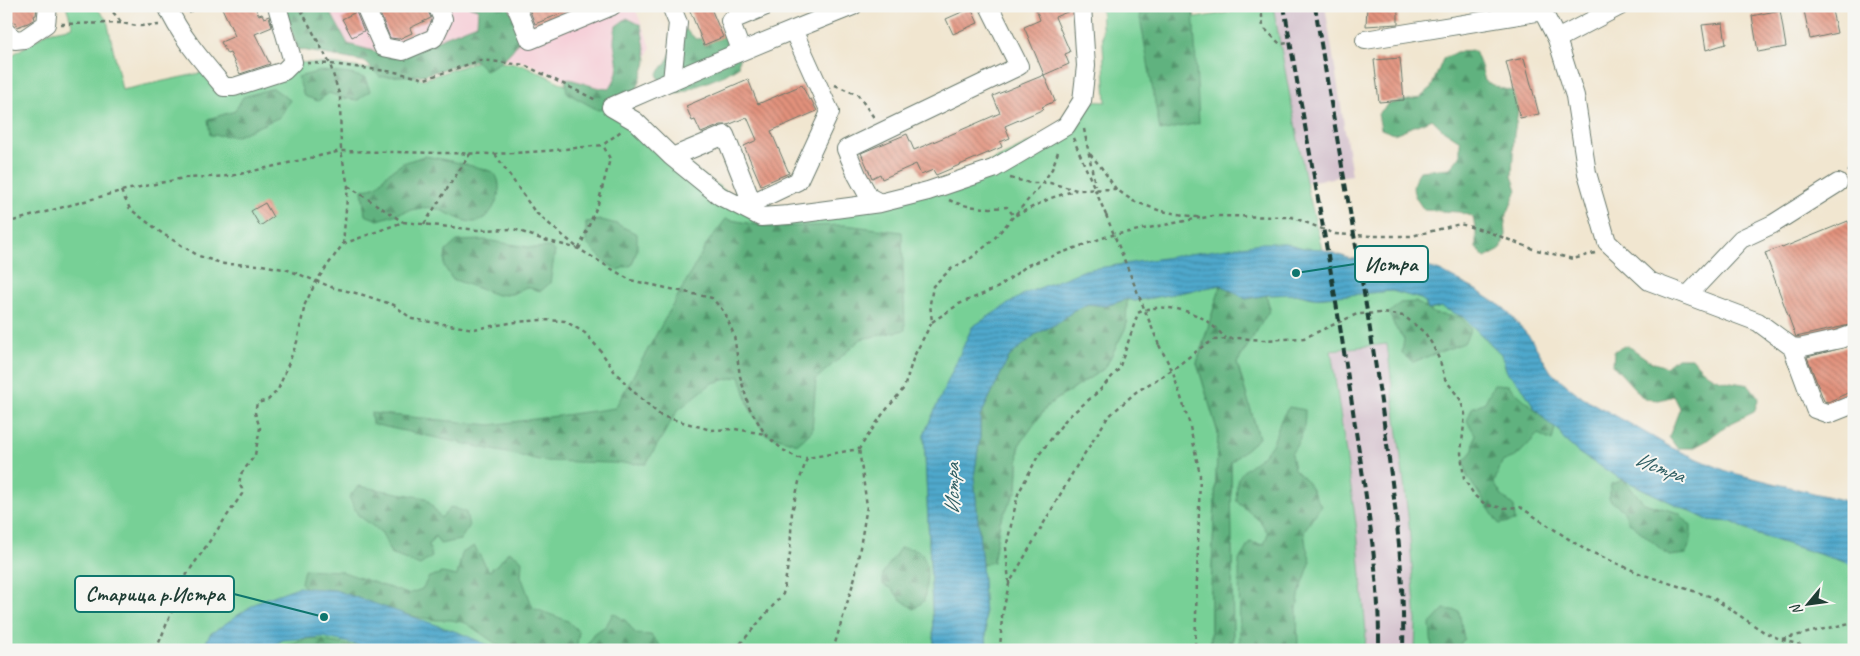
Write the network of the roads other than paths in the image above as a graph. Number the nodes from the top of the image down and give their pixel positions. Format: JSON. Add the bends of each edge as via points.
{"nodes":[{"id":1,"x":48,"y":6,"type":"edge"},
{"id":2,"x":277,"y":6,"type":"edge"},
{"id":3,"x":365,"y":6,"type":"edge"},
{"id":4,"x":438,"y":6,"type":"edge"},
{"id":5,"x":516,"y":6,"type":"edge"},
{"id":6,"x":612,"y":6,"type":"edge"},
{"id":7,"x":671,"y":6,"type":"edge"},
{"id":8,"x":766,"y":6,"type":"edge"},
{"id":9,"x":853,"y":6,"type":"edge"},
{"id":10,"x":989,"y":6,"type":"edge"},
{"id":11,"x":1082,"y":6,"type":"edge"},
{"id":12,"x":1620,"y":6,"type":"edge"},
{"id":13,"x":1541,"y":9,"type":"edge"},
{"id":14,"x":170,"y":14,"type":"edge"},
{"id":15,"x":793,"y":30,"type":"junction"},
{"id":16,"x":6,"y":32,"type":"edge"},
{"id":17,"x":1557,"y":39,"type":"junction"},
{"id":18,"x":1365,"y":40,"type":"dead end"},
{"id":19,"x":741,"y":50,"type":"junction"},
{"id":20,"x":672,"y":81,"type":"junction"},
{"id":21,"x":672,"y":156,"type":"junction"},
{"id":22,"x":1838,"y":183,"type":"dead end"},
{"id":23,"x":880,"y":203,"type":"junction"},
{"id":24,"x":757,"y":210,"type":"junction"},
{"id":25,"x":1688,"y":295,"type":"junction"},
{"id":26,"x":1854,"y":334,"type":"edge"},
{"id":27,"x":1792,"y":347,"type":"junction"},
{"id":28,"x":1854,"y":404,"type":"edge"}],
"edges":[{"from":1,"to":16,"type":"street","via":[[46,24],[24,39],[15,40]]},
{"from":2,"to":14,"type":"street","via":[[293,62],[284,71],[234,87],[224,87]]},
{"from":3,"to":4,"type":"street","via":[[383,47],[403,51],[434,38],[443,20]]},
{"from":5,"to":6,"type":"street","via":[[530,40]]},
{"from":7,"to":20,"type":"street","via":[[678,23]]},
{"from":8,"to":19,"type":"street","via":[[730,21]]},
{"from":9,"to":15,"type":"street"},
{"from":10,"to":23,"type":"street","via":[[1019,66],[846,149],[869,197]]},
{"from":11,"to":23,"type":"street","via":[[1086,66],[1082,101],[1066,126],[994,169]]},
{"from":12,"to":17,"type":"street"},
{"from":13,"to":17,"type":"street"},
{"from":13,"to":18,"type":"street"},
{"from":15,"to":19,"type":"street"},
{"from":15,"to":24,"type":"street","via":[[830,112],[798,181]]},
{"from":17,"to":25,"type":"street","via":[[1575,96],[1587,174],[1607,242],[1649,280]]},
{"from":19,"to":20,"type":"street"},
{"from":20,"to":21,"type":"street","via":[[611,107],[635,121]]},
{"from":21,"to":24,"type":"street","via":[[720,196]]},
{"from":21,"to":24,"type":"street","via":[[725,134]]},
{"from":22,"to":25,"type":"street","via":[[1774,224],[1741,239]]},
{"from":23,"to":24,"type":"street","via":[[789,215]]},
{"from":25,"to":27,"type":"street","via":[[1758,322]]},
{"from":26,"to":27,"type":"street","via":[[1800,348]]},
{"from":27,"to":28,"type":"street","via":[[1815,409],[1829,414]]}]}
